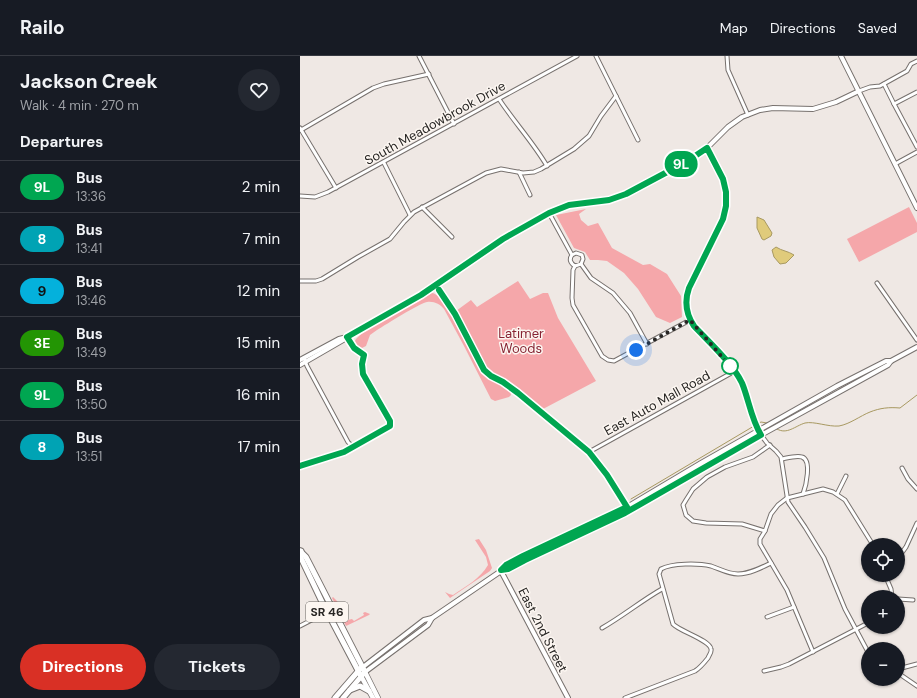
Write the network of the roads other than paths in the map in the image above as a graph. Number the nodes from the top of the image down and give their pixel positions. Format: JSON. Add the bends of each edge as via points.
{"nodes":[{"id":1,"x":419,"y":56,"type":"edge"},
{"id":2,"x":576,"y":56,"type":"edge"},
{"id":3,"x":596,"y":56,"type":"edge"},
{"id":4,"x":727,"y":56,"type":"edge"},
{"id":5,"x":841,"y":56,"type":"edge"},
{"id":6,"x":917,"y":60,"type":"edge"},
{"id":7,"x":429,"y":74,"type":"junction"},
{"id":8,"x":884,"y":84,"type":"junction"},
{"id":9,"x":859,"y":92,"type":"junction"},
{"id":10,"x":917,"y":92,"type":"edge"},
{"id":11,"x":616,"y":96,"type":"junction"},
{"id":12,"x":499,"y":99,"type":"junction"},
{"id":13,"x":894,"y":104,"type":"junction"},
{"id":14,"x":748,"y":115,"type":"junction"},
{"id":15,"x":454,"y":124,"type":"junction"},
{"id":16,"x":301,"y":129,"type":"edge"},
{"id":17,"x":638,"y":140,"type":"dead end"},
{"id":18,"x":917,"y":147,"type":"edge"},
{"id":19,"x":707,"y":148,"type":"junction"},
{"id":20,"x":917,"y":152,"type":"edge"},
{"id":21,"x":384,"y":163,"type":"junction"},
{"id":22,"x":895,"y":164,"type":"junction"},
{"id":23,"x":547,"y":166,"type":"junction"},
{"id":24,"x":519,"y":172,"type":"junction"},
{"id":25,"x":336,"y":188,"type":"junction"},
{"id":26,"x":530,"y":195,"type":"dead end"},
{"id":27,"x":300,"y":196,"type":"edge"},
{"id":28,"x":422,"y":207,"type":"junction"},
{"id":29,"x":917,"y":208,"type":"edge"},
{"id":30,"x":549,"y":213,"type":"junction"},
{"id":31,"x":410,"y":215,"type":"junction"},
{"id":32,"x":452,"y":237,"type":"dead end"},
{"id":33,"x":572,"y":255,"type":"junction"},
{"id":34,"x":581,"y":264,"type":"junction"},
{"id":35,"x":574,"y":266,"type":"junction"},
{"id":36,"x":300,"y":281,"type":"edge"},
{"id":37,"x":877,"y":283,"type":"dead end"},
{"id":38,"x":437,"y":285,"type":"junction"},
{"id":39,"x":690,"y":320,"type":"junction"},
{"id":40,"x":917,"y":340,"type":"edge"},
{"id":41,"x":647,"y":344,"type":"junction"},
{"id":42,"x":917,"y":347,"type":"edge"},
{"id":43,"x":303,"y":360,"type":"edge"},
{"id":44,"x":891,"y":361,"type":"junction"},
{"id":45,"x":300,"y":365,"type":"edge"},
{"id":46,"x":736,"y":371,"type":"junction"},
{"id":47,"x":836,"y":386,"type":"junction"},
{"id":48,"x":839,"y":391,"type":"junction"},
{"id":49,"x":389,"y":427,"type":"dead end"},
{"id":50,"x":757,"y":427,"type":"junction"},
{"id":51,"x":761,"y":435,"type":"junction"},
{"id":52,"x":770,"y":445,"type":"junction"},
{"id":53,"x":353,"y":447,"type":"junction"},
{"id":54,"x":589,"y":452,"type":"junction"},
{"id":55,"x":782,"y":459,"type":"junction"},
{"id":56,"x":701,"y":463,"type":"junction"},
{"id":57,"x":300,"y":465,"type":"edge"},
{"id":58,"x":704,"y":468,"type":"junction"},
{"id":59,"x":902,"y":468,"type":"dead end"},
{"id":60,"x":846,"y":476,"type":"dead end"},
{"id":61,"x":917,"y":489,"type":"edge"},
{"id":62,"x":803,"y":494,"type":"junction"},
{"id":63,"x":837,"y":494,"type":"junction"},
{"id":64,"x":787,"y":498,"type":"junction"},
{"id":65,"x":628,"y":509,"type":"junction"},
{"id":66,"x":917,"y":523,"type":"edge"},
{"id":67,"x":765,"y":532,"type":"junction"},
{"id":68,"x":869,"y":538,"type":"edge"},
{"id":69,"x":905,"y":548,"type":"edge"},
{"id":70,"x":300,"y":551,"type":"edge"},
{"id":71,"x":771,"y":564,"type":"junction"},
{"id":72,"x":501,"y":570,"type":"junction"},
{"id":73,"x":662,"y":589,"type":"junction"},
{"id":74,"x":905,"y":599,"type":"edge"},
{"id":75,"x":913,"y":600,"type":"dead end"},
{"id":76,"x":794,"y":607,"type":"junction"},
{"id":77,"x":327,"y":612,"type":"junction"},
{"id":78,"x":768,"y":617,"type":"dead end"},
{"id":79,"x":432,"y":618,"type":"junction"},
{"id":80,"x":300,"y":626,"type":"edge"},
{"id":81,"x":861,"y":626,"type":"edge"},
{"id":82,"x":602,"y":628,"type":"dead end"},
{"id":83,"x":856,"y":629,"type":"junction"},
{"id":84,"x":863,"y":642,"type":"edge"},
{"id":85,"x":813,"y":652,"type":"junction"},
{"id":86,"x":917,"y":664,"type":"edge"},
{"id":87,"x":363,"y":666,"type":"junction"},
{"id":88,"x":905,"y":667,"type":"edge"},
{"id":89,"x":358,"y":670,"type":"junction"},
{"id":90,"x":764,"y":671,"type":"dead end"},
{"id":91,"x":363,"y":674,"type":"junction"},
{"id":92,"x":905,"y":678,"type":"edge"},
{"id":93,"x":917,"y":686,"type":"edge"},
{"id":94,"x":349,"y":690,"type":"junction"},
{"id":95,"x":369,"y":691,"type":"junction"},
{"id":96,"x":334,"y":698,"type":"edge"},
{"id":97,"x":343,"y":698,"type":"edge"},
{"id":98,"x":373,"y":698,"type":"edge"},
{"id":99,"x":378,"y":698,"type":"edge"},
{"id":100,"x":568,"y":698,"type":"edge"},
{"id":101,"x":625,"y":698,"type":"edge"}],
"edges":[{"from":1,"to":7,"type":"street"},
{"from":2,"to":12,"type":"street","name":"South Meadowbrook Drive"},
{"from":3,"to":11,"type":"street"},
{"from":4,"to":14,"type":"street","via":[[728,70]]},
{"from":5,"to":9,"type":"street"},
{"from":6,"to":8,"type":"street","via":[[910,64],[907,70]]},
{"from":7,"to":15,"type":"street"},
{"from":7,"to":16,"type":"street","via":[[373,88]]},
{"from":8,"to":9,"type":"street","via":[[870,86]]},
{"from":8,"to":13,"type":"street"},
{"from":9,"to":14,"type":"street","via":[[813,109],[773,108]]},
{"from":9,"to":22,"type":"street"},
{"from":10,"to":13,"type":"street"},
{"from":11,"to":17,"type":"street"},
{"from":11,"to":23,"type":"street","via":[[585,140]]},
{"from":12,"to":15,"type":"street","name":"South Meadowbrook Drive"},
{"from":12,"to":23,"type":"street"},
{"from":13,"to":18,"type":"street"},
{"from":14,"to":19,"type":"street","via":[[728,127]]},
{"from":15,"to":21,"type":"street","name":"South Meadowbrook Drive"},
{"from":16,"to":25,"type":"street"},
{"from":19,"to":30,"type":"street","via":[[626,194],[609,200],[569,205]]},
{"from":19,"to":39,"type":"street","via":[[723,179],[726,206],[723,219],[688,291],[686,305]]},
{"from":20,"to":22,"type":"street"},
{"from":21,"to":25,"type":"street","name":"South Meadowbrook Drive"},
{"from":21,"to":31,"type":"street"},
{"from":22,"to":29,"type":"street"},
{"from":23,"to":24,"type":"street","via":[[534,172]]},
{"from":24,"to":26,"type":"street"},
{"from":24,"to":28,"type":"street","via":[[501,169],[489,171]]},
{"from":25,"to":27,"type":"street","name":"South Meadowbrook Drive","via":[[318,196]]},
{"from":28,"to":31,"type":"street"},
{"from":28,"to":32,"type":"street"},
{"from":30,"to":33,"type":"street"},
{"from":30,"to":38,"type":"street","via":[[503,239]]},
{"from":31,"to":36,"type":"street","via":[[395,235],[385,243],[358,256],[322,279]]},
{"from":33,"to":34,"type":"street","via":[[582,255]]},
{"from":33,"to":35,"type":"street","via":[[570,261]]},
{"from":34,"to":35,"type":"street"},
{"from":34,"to":41,"type":"street","via":[[591,278],[614,293],[630,313]]},
{"from":35,"to":41,"type":"street","via":[[573,305],[602,356],[614,362]]},
{"from":37,"to":40,"type":"street"},
{"from":38,"to":43,"type":"street"},
{"from":38,"to":54,"type":"street","via":[[486,373],[518,393]]},
{"from":39,"to":41,"type":"street"},
{"from":39,"to":46,"type":"street"},
{"from":42,"to":44,"type":"street"},
{"from":43,"to":45,"type":"street"},
{"from":43,"to":53,"type":"street"},
{"from":44,"to":47,"type":"street","via":[[886,361]]},
{"from":44,"to":48,"type":"street"},
{"from":46,"to":50,"type":"street"},
{"from":46,"to":54,"type":"street","name":"East Auto Mall Road"},
{"from":47,"to":48,"type":"street"},
{"from":47,"to":50,"type":"street","via":[[771,423]]},
{"from":48,"to":51,"type":"street"},
{"from":49,"to":53,"type":"street"},
{"from":50,"to":51,"type":"street"},
{"from":50,"to":56,"type":"street"},
{"from":51,"to":52,"type":"street"},
{"from":51,"to":58,"type":"street"},
{"from":52,"to":55,"type":"street"},
{"from":52,"to":67,"type":"street","via":[[753,457],[725,466],[703,480],[683,505],[686,515],[693,521],[742,524]]},
{"from":53,"to":57,"type":"street","via":[[338,455]]},
{"from":54,"to":65,"type":"street"},
{"from":55,"to":62,"type":"street","via":[[800,456],[806,460],[807,476]]},
{"from":55,"to":64,"type":"street"},
{"from":56,"to":58,"type":"street"},
{"from":56,"to":65,"type":"street"},
{"from":58,"to":65,"type":"street"},
{"from":59,"to":61,"type":"street"},
{"from":60,"to":63,"type":"street"},
{"from":62,"to":63,"type":"street","via":[[823,490]]},
{"from":62,"to":64,"type":"street"},
{"from":63,"to":68,"type":"street","via":[[847,502]]},
{"from":64,"to":67,"type":"street","via":[[771,514]]},
{"from":64,"to":83,"type":"street","via":[[827,563],[845,609]]},
{"from":65,"to":72,"type":"street","via":[[536,552],[508,569]]},
{"from":66,"to":69,"type":"street"},
{"from":67,"to":71,"type":"street","via":[[760,543]]},
{"from":70,"to":77,"type":"highway","number":"SR 46"},
{"from":70,"to":87,"type":"highway","number":"SR 46","via":[[306,557]]},
{"from":71,"to":73,"type":"street","via":[[740,574],[707,566],[666,567],[659,572]]},
{"from":71,"to":76,"type":"street"},
{"from":72,"to":79,"type":"street"},
{"from":72,"to":100,"type":"street","name":"East 2nd Street"},
{"from":73,"to":82,"type":"street"},
{"from":73,"to":101,"type":"street","via":[[674,626],[708,644],[711,651],[697,670]]},
{"from":74,"to":75,"type":"street"},
{"from":76,"to":78,"type":"street"},
{"from":76,"to":85,"type":"street"},
{"from":77,"to":80,"type":"street"},
{"from":77,"to":89,"type":"highway","number":"SR 46"},
{"from":79,"to":87,"type":"street","via":[[424,620]]},
{"from":79,"to":91,"type":"street","via":[[428,625]]},
{"from":81,"to":83,"type":"street"},
{"from":83,"to":84,"type":"street"},
{"from":83,"to":85,"type":"street"},
{"from":85,"to":90,"type":"street","via":[[785,666]]},
{"from":86,"to":88,"type":"street"},
{"from":87,"to":89,"type":"highway"},
{"from":87,"to":91,"type":"highway","number":"SR 46"},
{"from":89,"to":91,"type":"highway"},
{"from":89,"to":96,"type":"highway"},
{"from":91,"to":94,"type":"highway"},
{"from":91,"to":95,"type":"main road"},
{"from":91,"to":99,"type":"main road"},
{"from":92,"to":93,"type":"street"},
{"from":94,"to":95,"type":"highway","via":[[360,686]]},
{"from":94,"to":97,"type":"highway"},
{"from":95,"to":98,"type":"main road"}]}
